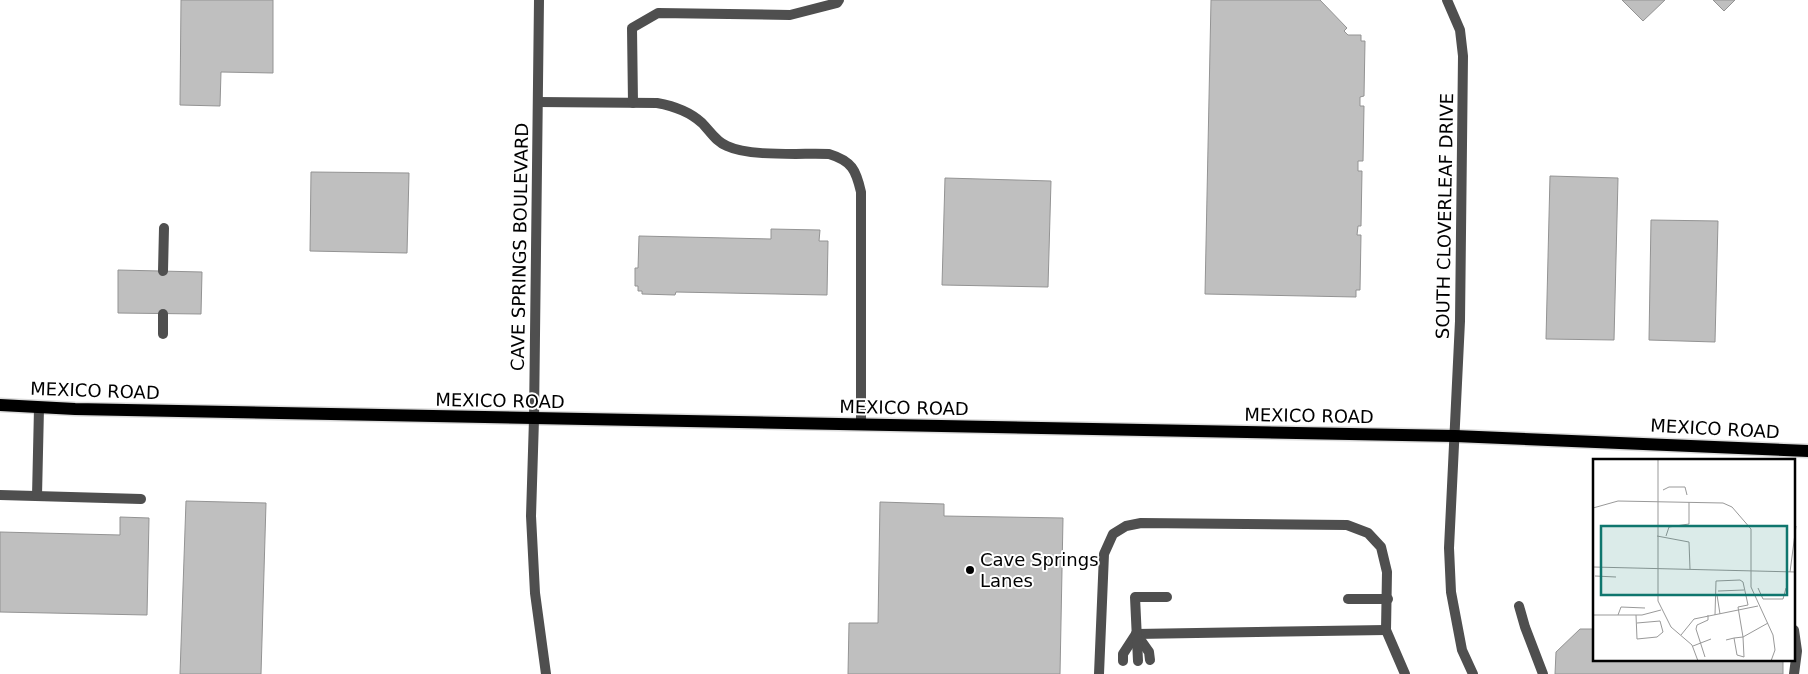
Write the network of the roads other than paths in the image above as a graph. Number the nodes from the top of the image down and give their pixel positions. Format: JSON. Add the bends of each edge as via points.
{"nodes":[{"id":1,"x":540,"y":0,"type":"edge"},
{"id":2,"x":839,"y":0,"type":"edge"},
{"id":3,"x":1447,"y":0,"type":"edge"},
{"id":4,"x":538,"y":102,"type":"junction"},
{"id":5,"x":633,"y":103,"type":"junction"},
{"id":6,"x":164,"y":228,"type":"dead end"},
{"id":7,"x":163,"y":271,"type":"dead end"},
{"id":8,"x":163,"y":314,"type":"dead end"},
{"id":9,"x":163,"y":334,"type":"dead end"},
{"id":10,"x":0,"y":405,"type":"edge"},
{"id":11,"x":39,"y":408,"type":"junction"},
{"id":12,"x":534,"y":419,"type":"junction"},
{"id":13,"x":860,"y":425,"type":"junction"},
{"id":14,"x":1455,"y":436,"type":"junction"},
{"id":15,"x":1808,"y":451,"type":"edge"},
{"id":16,"x":0,"y":495,"type":"edge"},
{"id":17,"x":37,"y":496,"type":"junction"},
{"id":18,"x":141,"y":499,"type":"dead end"},
{"id":19,"x":1167,"y":597,"type":"dead end"},
{"id":20,"x":1348,"y":598,"type":"dead end"},
{"id":21,"x":1388,"y":598,"type":"junction"},
{"id":22,"x":1519,"y":606,"type":"dead end"},
{"id":23,"x":1386,"y":630,"type":"junction"},
{"id":24,"x":1136,"y":634,"type":"junction"},
{"id":25,"x":1150,"y":660,"type":"dead end"},
{"id":26,"x":1123,"y":661,"type":"dead end"},
{"id":27,"x":1138,"y":661,"type":"dead end"},
{"id":28,"x":546,"y":674,"type":"edge"},
{"id":29,"x":1099,"y":674,"type":"edge"},
{"id":30,"x":1405,"y":674,"type":"edge"},
{"id":31,"x":1473,"y":674,"type":"edge"},
{"id":32,"x":1543,"y":674,"type":"edge"}],
"edges":[{"from":1,"to":4,"type":"street","name":"CAVE SPRINGS BOULEVARD"},
{"from":2,"to":5,"type":"street","via":[[790,15],[658,13],[632,28]]},
{"from":3,"to":14,"type":"street","name":"SOUTH CLOVERLEAF DRIVE","via":[[1460,30],[1463,56],[1460,321]]},
{"from":4,"to":5,"type":"street"},
{"from":4,"to":12,"type":"street","name":"CAVE SPRINGS BOULEVARD"},
{"from":5,"to":13,"type":"street","via":[[657,103],[688,112],[725,146],[743,152],[829,154],[850,164],[857,176],[860,192]]},
{"from":6,"to":7,"type":"street"},
{"from":8,"to":9,"type":"street"},
{"from":10,"to":11,"type":"main road","name":"MEXICO ROAD"},
{"from":11,"to":12,"type":"main road","name":"MEXICO ROAD"},
{"from":11,"to":17,"type":"street"},
{"from":12,"to":13,"type":"main road","name":"MEXICO ROAD"},
{"from":12,"to":28,"type":"street","name":"CAVE SPRINGS BOULEVARD","via":[[531,516],[535,593]]},
{"from":13,"to":14,"type":"main road","name":"MEXICO ROAD"},
{"from":14,"to":15,"type":"main road","name":"MEXICO ROAD"},
{"from":14,"to":31,"type":"street","name":"SOUTH CLOVERLEAF DRIVE","via":[[1449,548],[1451,592],[1462,650]]},
{"from":16,"to":17,"type":"street"},
{"from":17,"to":18,"type":"street"},
{"from":19,"to":24,"type":"street","via":[[1134,597]]},
{"from":20,"to":21,"type":"street"},
{"from":21,"to":23,"type":"street"},
{"from":21,"to":29,"type":"street","via":[[1387,572],[1380,547],[1368,533],[1347,525],[1141,523],[1126,526],[1113,534],[1104,554]]},
{"from":22,"to":32,"type":"street"},
{"from":23,"to":24,"type":"street"},
{"from":23,"to":30,"type":"street"},
{"from":24,"to":25,"type":"street","via":[[1149,652]]},
{"from":24,"to":26,"type":"street","via":[[1123,654]]},
{"from":24,"to":27,"type":"street"}]}
